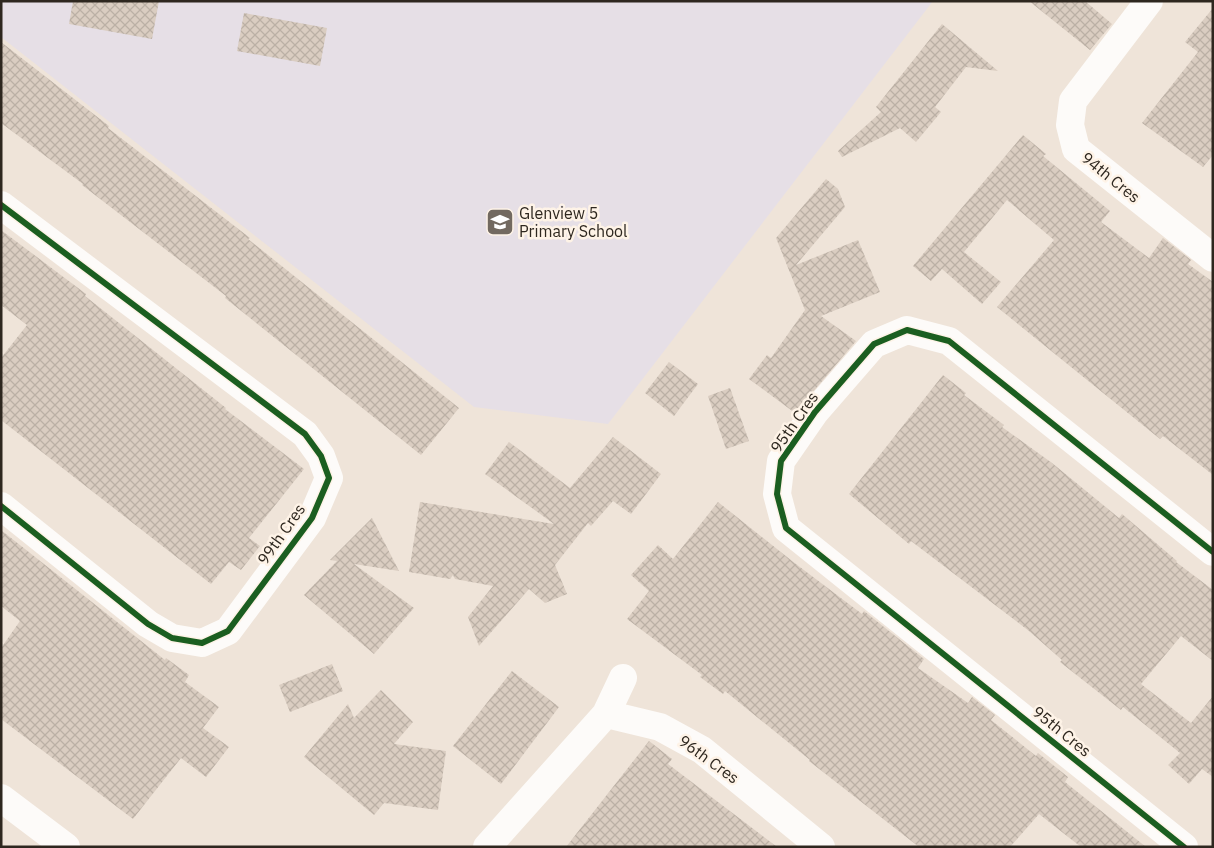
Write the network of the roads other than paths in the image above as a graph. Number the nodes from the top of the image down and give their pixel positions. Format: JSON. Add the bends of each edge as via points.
{"nodes":[{"id":1,"x":1149,"y":1,"type":"edge"},
{"id":2,"x":1,"y":205,"type":"edge"},
{"id":3,"x":1213,"y":258,"type":"edge"},
{"id":4,"x":1,"y":506,"type":"edge"},
{"id":5,"x":1213,"y":552,"type":"edge"},
{"id":6,"x":623,"y":678,"type":"dead end"},
{"id":7,"x":606,"y":714,"type":"junction"},
{"id":8,"x":1,"y":798,"type":"edge"},
{"id":9,"x":66,"y":847,"type":"edge"},
{"id":10,"x":488,"y":847,"type":"edge"},
{"id":11,"x":821,"y":847,"type":"edge"},
{"id":12,"x":1184,"y":847,"type":"edge"}],
"edges":[{"from":1,"to":3,"type":"street","name":"94th Cres","via":[[1073,100],[1070,125],[1076,149]]},
{"from":2,"to":4,"type":"street","name":"99th Cres","via":[[305,434],[321,456],[329,478],[312,518],[228,631],[202,643],[172,638],[148,624]]},
{"from":5,"to":12,"type":"street","name":"95th Cres","via":[[949,341],[907,330],[874,344],[815,412],[781,461],[777,494],[786,528]]},
{"from":6,"to":7,"type":"street"},
{"from":7,"to":10,"type":"street"},
{"from":7,"to":11,"type":"street","name":"96th Cres","via":[[660,726],[702,750]]},
{"from":8,"to":9,"type":"street"}]}
